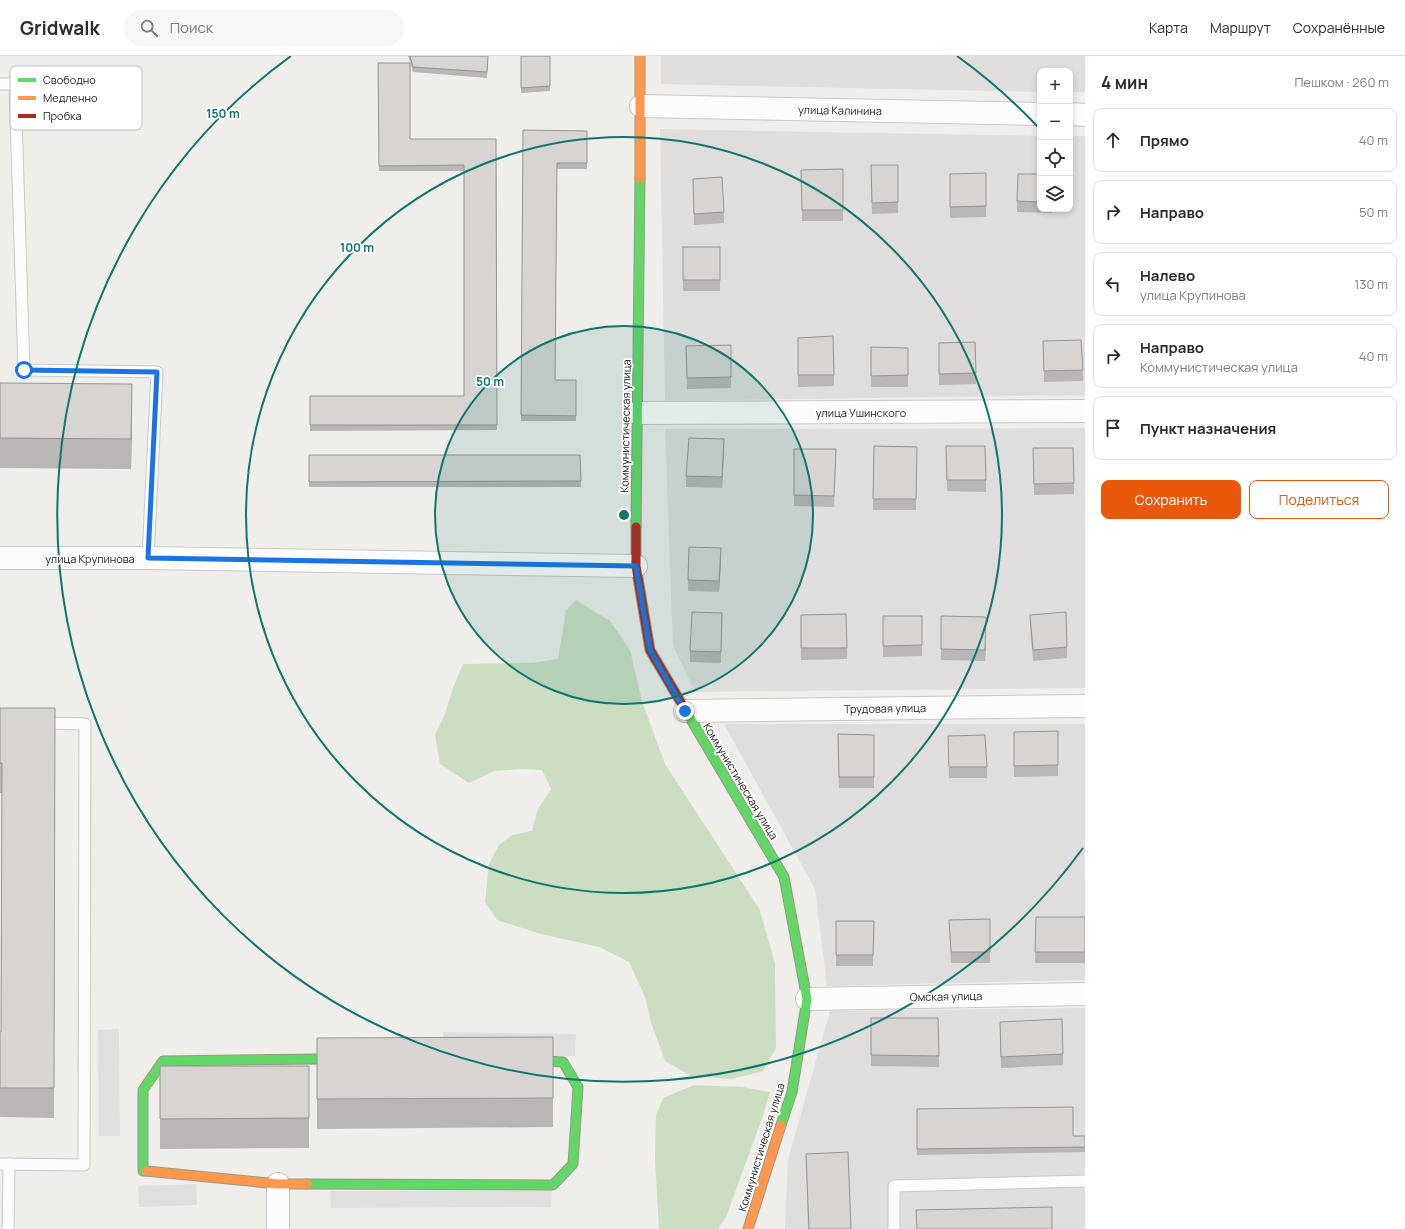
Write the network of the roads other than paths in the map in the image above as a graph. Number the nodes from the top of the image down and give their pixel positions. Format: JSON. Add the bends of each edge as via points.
{"nodes":[{"id":1,"x":640,"y":56,"type":"edge"},
{"id":2,"x":641,"y":106,"type":"junction"},
{"id":3,"x":1037,"y":114,"type":"edge"},
{"id":4,"x":1073,"y":114,"type":"edge"},
{"id":5,"x":1085,"y":115,"type":"edge"},
{"id":6,"x":16,"y":130,"type":"edge"},
{"id":7,"x":1085,"y":411,"type":"edge"},
{"id":8,"x":637,"y":413,"type":"junction"},
{"id":9,"x":0,"y":558,"type":"edge"},
{"id":10,"x":148,"y":558,"type":"junction"},
{"id":11,"x":636,"y":566,"type":"junction"},
{"id":12,"x":1085,"y":706,"type":"edge"},
{"id":13,"x":685,"y":711,"type":"junction"},
{"id":14,"x":31,"y":723,"type":"edge"},
{"id":15,"x":1085,"y":994,"type":"edge"},
{"id":16,"x":807,"y":999,"type":"junction"},
{"id":17,"x":4,"y":1164,"type":"edge"},
{"id":18,"x":1085,"y":1181,"type":"edge"},
{"id":19,"x":278,"y":1184,"type":"junction"},
{"id":20,"x":8,"y":1229,"type":"edge"},
{"id":21,"x":278,"y":1229,"type":"edge"},
{"id":22,"x":748,"y":1229,"type":"edge"},
{"id":23,"x":894,"y":1229,"type":"edge"}],
"edges":[{"from":1,"to":2,"type":"street","name":"Коммунистическая улица"},
{"from":2,"to":3,"type":"street","name":"улица Калинина"},
{"from":2,"to":8,"type":"street","name":"Коммунистическая улица"},
{"from":4,"to":5,"type":"street"},
{"from":6,"to":10,"type":"lane","via":[[24,370],[157,372]]},
{"from":7,"to":8,"type":"street","name":"улица Ушинского"},
{"from":8,"to":11,"type":"street","name":"Коммунистическая улица"},
{"from":9,"to":10,"type":"street","name":"улица Крупинова"},
{"from":10,"to":11,"type":"street","name":"улица Крупинова"},
{"from":11,"to":13,"type":"street","name":"Коммунистическая улица","via":[[650,650]]},
{"from":12,"to":13,"type":"street","name":"Трудовая улица"},
{"from":13,"to":16,"type":"street","name":"Коммунистическая улица","via":[[784,877]]},
{"from":14,"to":17,"type":"lane","via":[[85,724],[84,1165]]},
{"from":15,"to":16,"type":"street","name":"Омская улица"},
{"from":16,"to":22,"type":"street","name":"Коммунистическая улица","via":[[792,1092]]},
{"from":17,"to":20,"type":"lane"},
{"from":18,"to":23,"type":"lane","via":[[894,1186]]},
{"from":19,"to":19,"type":"street","via":[[553,1186],[572,1164],[578,1087],[563,1062],[477,1058],[163,1061],[143,1090],[143,1171]]},
{"from":19,"to":21,"type":"street"}]}
